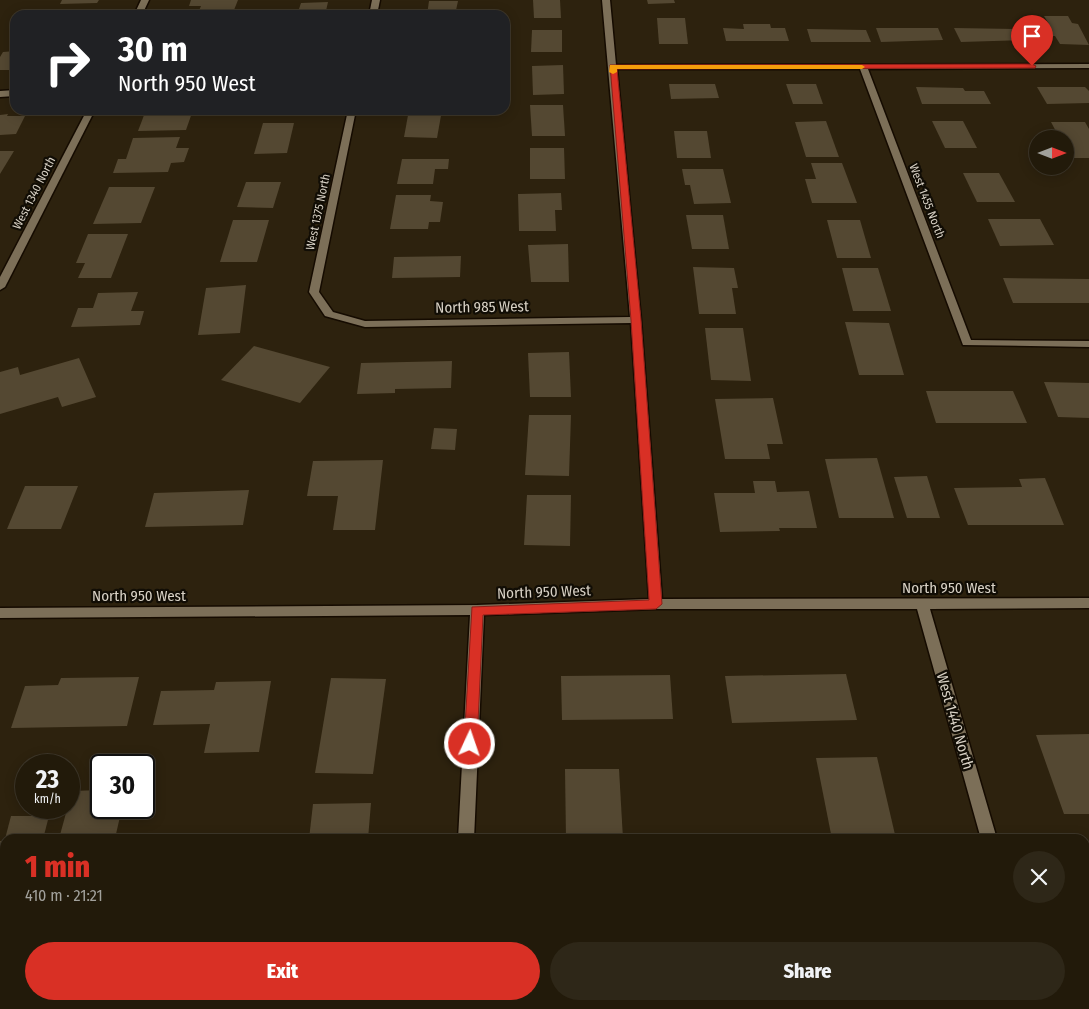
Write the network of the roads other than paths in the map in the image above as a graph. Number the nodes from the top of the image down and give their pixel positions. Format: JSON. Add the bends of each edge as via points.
{"nodes":[{"id":1,"x":606,"y":0,"type":"edge"},
{"id":2,"x":1089,"y":66,"type":"edge"},
{"id":3,"x":613,"y":67,"type":"junction"},
{"id":4,"x":863,"y":67,"type":"junction"},
{"id":5,"x":88,"y":115,"type":"edge"},
{"id":6,"x":351,"y":115,"type":"edge"},
{"id":7,"x":0,"y":287,"type":"edge"},
{"id":8,"x":329,"y":314,"type":"joint"},
{"id":9,"x":636,"y":320,"type":"junction"},
{"id":10,"x":1089,"y":344,"type":"edge"},
{"id":11,"x":1089,"y":603,"type":"edge"},
{"id":12,"x":656,"y":604,"type":"junction"},
{"id":13,"x":922,"y":604,"type":"junction"},
{"id":14,"x":477,"y":610,"type":"junction"},
{"id":15,"x":0,"y":613,"type":"edge"},
{"id":16,"x":466,"y":834,"type":"edge"},
{"id":17,"x":988,"y":834,"type":"edge"}],
"edges":[{"from":1,"to":3,"type":"street"},
{"from":2,"to":4,"type":"street"},
{"from":3,"to":4,"type":"street"},
{"from":3,"to":9,"type":"street"},
{"from":4,"to":10,"type":"street","name":"West 1455 North","via":[[968,343]]},
{"from":5,"to":7,"type":"street","name":"West 1340 North"},
{"from":6,"to":8,"type":"street","name":"West 1375 North","via":[[314,292]]},
{"from":8,"to":9,"type":"street","name":"North 985 West","via":[[365,324]]},
{"from":9,"to":12,"type":"street"},
{"from":11,"to":13,"type":"street","name":"North 950 West"},
{"from":12,"to":13,"type":"street","name":"North 950 West"},
{"from":12,"to":14,"type":"street","name":"North 950 West"},
{"from":13,"to":17,"type":"street","name":"West 1440 North"},
{"from":14,"to":15,"type":"street","name":"North 950 West"},
{"from":14,"to":16,"type":"street"}]}
